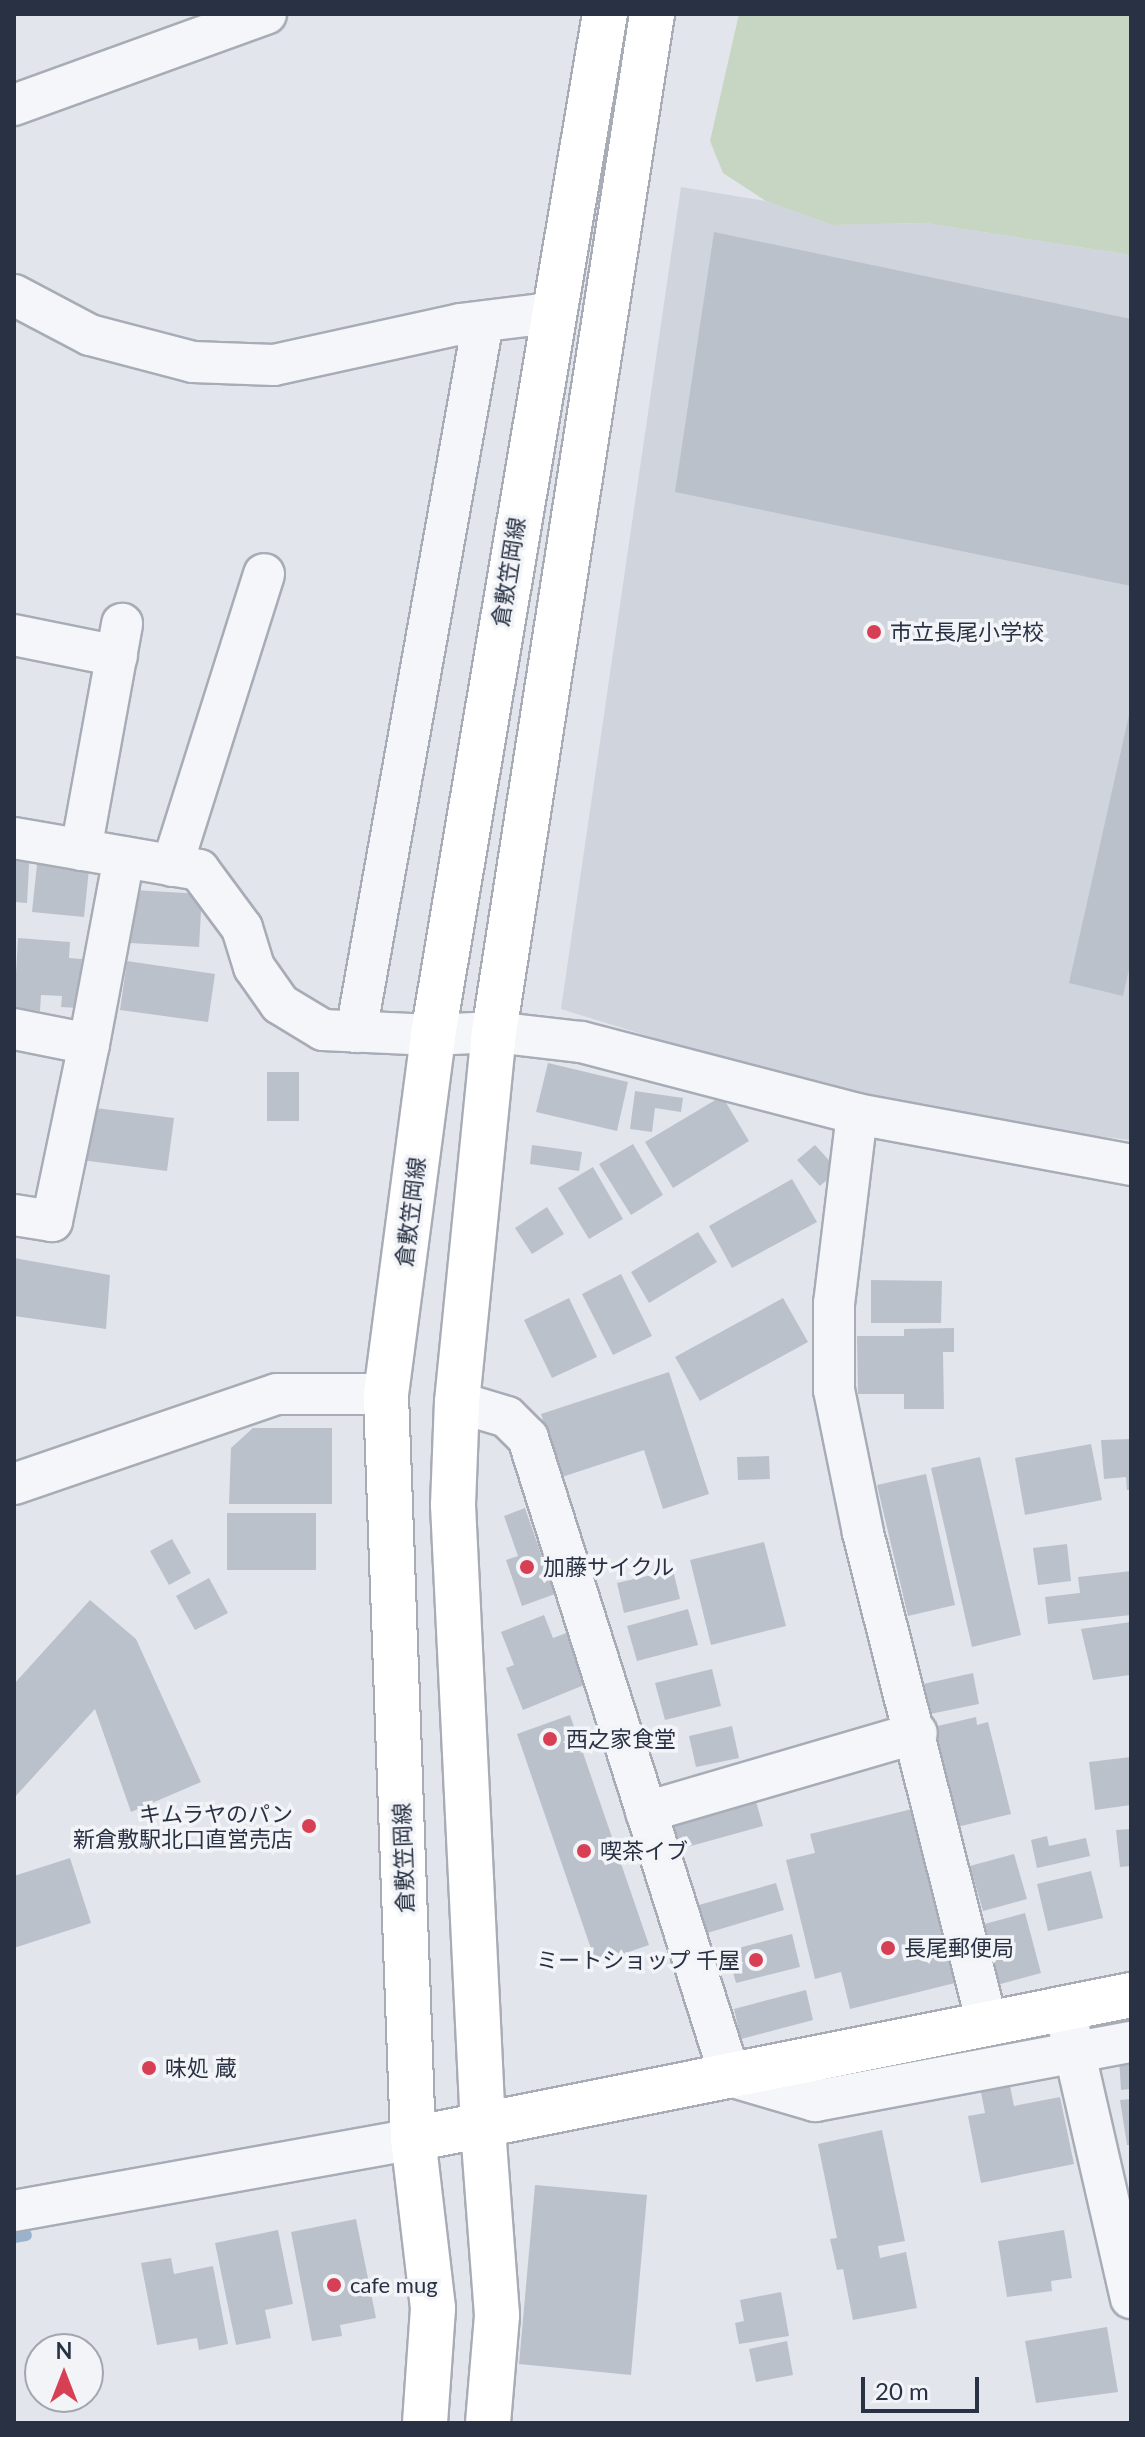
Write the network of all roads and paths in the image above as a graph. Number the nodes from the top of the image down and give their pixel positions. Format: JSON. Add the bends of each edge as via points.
{"nodes":[{"id":1,"x":266,"y":14,"type":"edge"},
{"id":2,"x":605,"y":14,"type":"edge"},
{"id":3,"x":647,"y":14,"type":"edge"},
{"id":4,"x":14,"y":105,"type":"edge"},
{"id":5,"x":14,"y":295,"type":"edge"},
{"id":6,"x":551,"y":313,"type":"junction"},
{"id":7,"x":483,"y":322,"type":"junction"},
{"id":8,"x":264,"y":574,"type":"dead end"},
{"id":9,"x":14,"y":635,"type":"edge"},
{"id":10,"x":14,"y":838,"type":"edge"},
{"id":11,"x":81,"y":850,"type":"junction"},
{"id":12,"x":124,"y":857,"type":"junction"},
{"id":13,"x":172,"y":866,"type":"junction"},
{"id":14,"x":14,"y":1029,"type":"edge"},
{"id":15,"x":356,"y":1032,"type":"junction"},
{"id":16,"x":494,"y":1032,"type":"junction"},
{"id":17,"x":433,"y":1035,"type":"junction"},
{"id":18,"x":89,"y":1044,"type":"junction"},
{"id":19,"x":857,"y":1114,"type":"junction"},
{"id":20,"x":1131,"y":1165,"type":"edge"},
{"id":21,"x":14,"y":1215,"type":"edge"},
{"id":22,"x":386,"y":1394,"type":"junction"},
{"id":23,"x":457,"y":1402,"type":"junction"},
{"id":24,"x":14,"y":1484,"type":"edge"},
{"id":25,"x":917,"y":1733,"type":"junction"},
{"id":26,"x":646,"y":1812,"type":"junction"},
{"id":27,"x":1131,"y":1995,"type":"edge"},
{"id":28,"x":987,"y":2023,"type":"junction"},
{"id":29,"x":1070,"y":2033,"type":"junction"},
{"id":30,"x":1131,"y":2042,"type":"edge"},
{"id":31,"x":730,"y":2076,"type":"junction"},
{"id":32,"x":483,"y":2127,"type":"junction"},
{"id":33,"x":413,"y":2139,"type":"junction"},
{"id":34,"x":14,"y":2211,"type":"edge"},
{"id":35,"x":1131,"y":2298,"type":"edge"},
{"id":36,"x":425,"y":2423,"type":"edge"},
{"id":37,"x":488,"y":2423,"type":"edge"}],
"edges":[{"from":1,"to":4,"type":"street"},
{"from":2,"to":6,"type":"main road","name":"倉敷笠岡線"},
{"from":3,"to":16,"type":"main road"},
{"from":5,"to":7,"type":"street","via":[[90,335],[193,362],[274,365]]},
{"from":6,"to":7,"type":"street"},
{"from":6,"to":17,"type":"main road","name":"倉敷笠岡線"},
{"from":7,"to":15,"type":"street"},
{"from":8,"to":13,"type":"street"},
{"from":9,"to":11,"type":"street","via":[[120,640]]},
{"from":10,"to":11,"type":"street"},
{"from":11,"to":12,"type":"street"},
{"from":12,"to":13,"type":"street"},
{"from":12,"to":18,"type":"street"},
{"from":13,"to":15,"type":"street","via":[[199,870],[220,893],[242,928],[254,967],[280,1004],[323,1030]]},
{"from":14,"to":18,"type":"street"},
{"from":15,"to":17,"type":"street"},
{"from":16,"to":17,"type":"street"},
{"from":16,"to":19,"type":"street","via":[[581,1042]]},
{"from":16,"to":23,"type":"main road"},
{"from":17,"to":22,"type":"main road","name":"倉敷笠岡線"},
{"from":18,"to":21,"type":"street","via":[[52,1221]]},
{"from":19,"to":20,"type":"street"},
{"from":19,"to":25,"type":"street","via":[[834,1303],[834,1390],[863,1533]]},
{"from":22,"to":24,"type":"street","via":[[277,1394]]},
{"from":22,"to":33,"type":"main road","name":"倉敷笠岡線"},
{"from":23,"to":26,"type":"street","via":[[507,1417],[528,1438]]},
{"from":23,"to":32,"type":"main road","via":[[453,1505]]},
{"from":25,"to":26,"type":"street"},
{"from":25,"to":28,"type":"street"},
{"from":26,"to":31,"type":"street"},
{"from":27,"to":29,"type":"main road"},
{"from":28,"to":29,"type":"main road"},
{"from":28,"to":31,"type":"main road"},
{"from":29,"to":30,"type":"street"},
{"from":29,"to":31,"type":"street","via":[[815,2101]]},
{"from":29,"to":35,"type":"street"},
{"from":31,"to":32,"type":"main road"},
{"from":32,"to":33,"type":"main road"},
{"from":32,"to":37,"type":"main road","via":[[497,2315]]},
{"from":33,"to":34,"type":"street"},
{"from":33,"to":36,"type":"main road","name":"倉敷笠岡線","via":[[433,2308]]}]}
